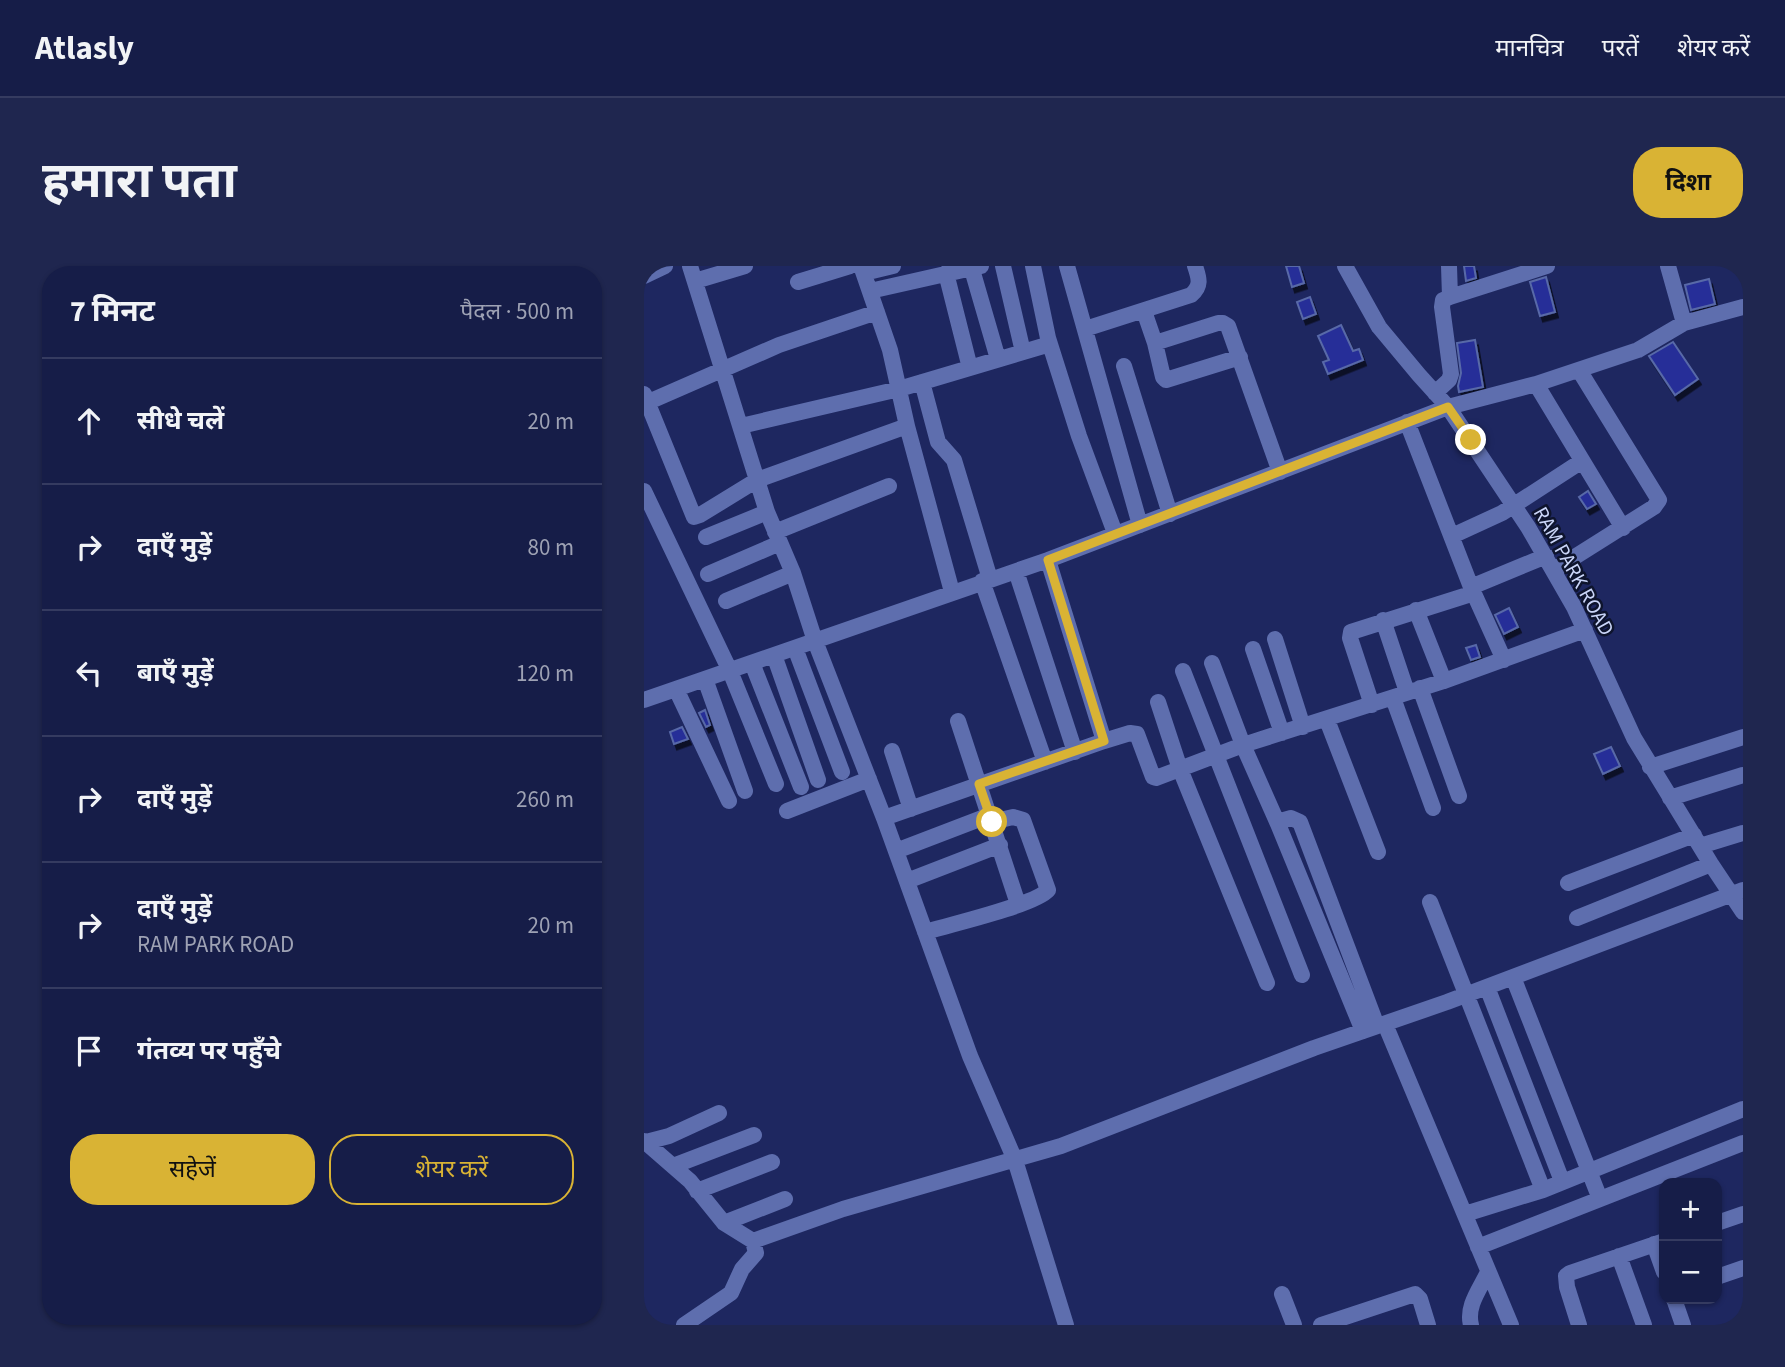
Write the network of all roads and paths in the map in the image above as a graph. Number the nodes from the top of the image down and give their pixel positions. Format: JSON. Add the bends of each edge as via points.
{"nodes":[{"id":1,"x":665,"y":266,"type":"edge"},
{"id":2,"x":745,"y":266,"type":"edge"},
{"id":3,"x":893,"y":266,"type":"edge"},
{"id":4,"x":1003,"y":266,"type":"edge"},
{"id":5,"x":1033,"y":266,"type":"edge"},
{"id":6,"x":1067,"y":266,"type":"edge"},
{"id":7,"x":1195,"y":266,"type":"edge"},
{"id":8,"x":1345,"y":266,"type":"edge"},
{"id":9,"x":1449,"y":266,"type":"edge"},
{"id":10,"x":1546,"y":266,"type":"edge"},
{"id":11,"x":1668,"y":266,"type":"edge"},
{"id":12,"x":975,"y":267,"type":"edge"},
{"id":13,"x":858,"y":268,"type":"edge"},
{"id":14,"x":946,"y":273,"type":"junction"},
{"id":15,"x":692,"y":274,"type":"edge"},
{"id":16,"x":644,"y":276,"type":"edge"},
{"id":17,"x":798,"y":282,"type":"dead end"},
{"id":18,"x":870,"y":291,"type":"junction"},
{"id":19,"x":1450,"y":297,"type":"junction"},
{"id":20,"x":1743,"y":307,"type":"edge"},
{"id":21,"x":1144,"y":311,"type":"junction"},
{"id":22,"x":877,"y":312,"type":"junction"},
{"id":23,"x":1684,"y":323,"type":"junction"},
{"id":24,"x":1085,"y":329,"type":"junction"},
{"id":25,"x":1155,"y":343,"type":"junction"},
{"id":26,"x":1050,"y":344,"type":"junction"},
{"id":27,"x":1023,"y":352,"type":"junction"},
{"id":28,"x":1240,"y":356,"type":"junction"},
{"id":29,"x":999,"y":359,"type":"junction"},
{"id":30,"x":1124,"y":366,"type":"dead end"},
{"id":31,"x":970,"y":368,"type":"junction"},
{"id":32,"x":721,"y":370,"type":"junction"},
{"id":33,"x":1579,"y":370,"type":"junction"},
{"id":34,"x":922,"y":382,"type":"junction"},
{"id":35,"x":1536,"y":384,"type":"junction"},
{"id":36,"x":899,"y":389,"type":"junction"},
{"id":37,"x":1435,"y":393,"type":"junction"},
{"id":38,"x":645,"y":400,"type":"edge"},
{"id":39,"x":1448,"y":407,"type":"junction"},
{"id":40,"x":1408,"y":422,"type":"junction"},
{"id":41,"x":741,"y":426,"type":"junction"},
{"id":42,"x":907,"y":426,"type":"junction"},
{"id":43,"x":949,"y":453,"type":"junction"},
{"id":44,"x":1583,"y":461,"type":"junction"},
{"id":45,"x":916,"y":462,"type":"junction"},
{"id":46,"x":1280,"y":472,"type":"junction"},
{"id":47,"x":757,"y":480,"type":"junction"},
{"id":48,"x":889,"y":486,"type":"dead end"},
{"id":49,"x":644,"y":491,"type":"edge"},
{"id":50,"x":1513,"y":505,"type":"junction"},
{"id":51,"x":766,"y":512,"type":"junction"},
{"id":52,"x":1170,"y":514,"type":"junction"},
{"id":53,"x":1140,"y":525,"type":"junction"},
{"id":54,"x":1623,"y":527,"type":"junction"},
{"id":55,"x":1115,"y":533,"type":"junction"},
{"id":56,"x":1452,"y":536,"type":"junction"},
{"id":57,"x":706,"y":537,"type":"dead end"},
{"id":58,"x":778,"y":538,"type":"junction"},
{"id":59,"x":1048,"y":560,"type":"junction"},
{"id":60,"x":1550,"y":563,"type":"junction"},
{"id":61,"x":1016,"y":571,"type":"junction"},
{"id":62,"x":793,"y":573,"type":"junction"},
{"id":63,"x":708,"y":574,"type":"dead end"},
{"id":64,"x":986,"y":580,"type":"junction"},
{"id":65,"x":1472,"y":590,"type":"junction"},
{"id":66,"x":952,"y":592,"type":"junction"},
{"id":67,"x":726,"y":601,"type":"dead end"},
{"id":68,"x":1416,"y":610,"type":"junction"},
{"id":69,"x":1383,"y":620,"type":"junction"},
{"id":70,"x":1585,"y":630,"type":"junction"},
{"id":71,"x":1275,"y":639,"type":"dead end"},
{"id":72,"x":815,"y":641,"type":"junction"},
{"id":73,"x":795,"y":648,"type":"junction"},
{"id":74,"x":1253,"y":649,"type":"dead end"},
{"id":75,"x":774,"y":655,"type":"junction"},
{"id":76,"x":1504,"y":660,"type":"junction"},
{"id":77,"x":752,"y":663,"type":"junction"},
{"id":78,"x":1212,"y":663,"type":"dead end"},
{"id":79,"x":730,"y":671,"type":"junction"},
{"id":80,"x":1183,"y":671,"type":"dead end"},
{"id":81,"x":705,"y":679,"type":"junction"},
{"id":82,"x":1444,"y":681,"type":"junction"},
{"id":83,"x":676,"y":689,"type":"junction"},
{"id":84,"x":1407,"y":693,"type":"junction"},
{"id":85,"x":644,"y":700,"type":"edge"},
{"id":86,"x":1158,"y":702,"type":"dead end"},
{"id":87,"x":1372,"y":705,"type":"junction"},
{"id":88,"x":1327,"y":720,"type":"junction"},
{"id":89,"x":958,"y":721,"type":"dead end"},
{"id":90,"x":1303,"y":727,"type":"junction"},
{"id":91,"x":1282,"y":733,"type":"junction"},
{"id":92,"x":1743,"y":737,"type":"edge"},
{"id":93,"x":1104,"y":741,"type":"junction"},
{"id":94,"x":1242,"y":745,"type":"junction"},
{"id":95,"x":892,"y":751,"type":"dead end"},
{"id":96,"x":1075,"y":752,"type":"junction"},
{"id":97,"x":1216,"y":755,"type":"junction"},
{"id":98,"x":1045,"y":762,"type":"junction"},
{"id":99,"x":1650,"y":767,"type":"junction"},
{"id":100,"x":1180,"y":769,"type":"junction"},
{"id":101,"x":842,"y":772,"type":"dead end"},
{"id":102,"x":1743,"y":775,"type":"edge"},
{"id":103,"x":869,"y":779,"type":"junction"},
{"id":104,"x":818,"y":780,"type":"dead end"},
{"id":105,"x":776,"y":784,"type":"dead end"},
{"id":106,"x":979,"y":784,"type":"junction"},
{"id":107,"x":801,"y":787,"type":"dead end"},
{"id":108,"x":745,"y":791,"type":"dead end"},
{"id":109,"x":1459,"y":796,"type":"dead end"},
{"id":110,"x":1671,"y":798,"type":"junction"},
{"id":111,"x":729,"y":801,"type":"dead end"},
{"id":112,"x":1433,"y":808,"type":"dead end"},
{"id":113,"x":911,"y":809,"type":"junction"},
{"id":114,"x":787,"y":811,"type":"dead end"},
{"id":115,"x":884,"y":818,"type":"junction"},
{"id":116,"x":991,"y":818,"type":"junction"},
{"id":117,"x":1743,"y":833,"type":"edge"},
{"id":118,"x":1697,"y":841,"type":"junction"},
{"id":119,"x":1000,"y":845,"type":"junction"},
{"id":120,"x":896,"y":851,"type":"junction"},
{"id":121,"x":1378,"y":852,"type":"dead end"},
{"id":122,"x":1711,"y":864,"type":"junction"},
{"id":123,"x":907,"y":881,"type":"junction"},
{"id":124,"x":1568,"y":883,"type":"dead end"},
{"id":125,"x":1736,"y":892,"type":"edge"},
{"id":126,"x":1430,"y":902,"type":"dead end"},
{"id":127,"x":1018,"y":904,"type":"junction"},
{"id":128,"x":1743,"y":912,"type":"edge"},
{"id":129,"x":1577,"y":918,"type":"dead end"},
{"id":130,"x":925,"y":932,"type":"junction"},
{"id":131,"x":1302,"y":975,"type":"dead end"},
{"id":132,"x":1514,"y":977,"type":"junction"},
{"id":133,"x":1267,"y":984,"type":"dead end"},
{"id":134,"x":1487,"y":986,"type":"junction"},
{"id":135,"x":1465,"y":995,"type":"junction"},
{"id":136,"x":1375,"y":1027,"type":"junction"},
{"id":137,"x":1743,"y":1109,"type":"edge"},
{"id":138,"x":719,"y":1113,"type":"dead end"},
{"id":139,"x":754,"y":1135,"type":"dead end"},
{"id":140,"x":645,"y":1141,"type":"edge"},
{"id":141,"x":1743,"y":1143,"type":"edge"},
{"id":142,"x":1015,"y":1160,"type":"junction"},
{"id":143,"x":772,"y":1162,"type":"dead end"},
{"id":144,"x":673,"y":1166,"type":"junction"},
{"id":145,"x":1589,"y":1170,"type":"junction"},
{"id":146,"x":1562,"y":1181,"type":"junction"},
{"id":147,"x":1543,"y":1190,"type":"junction"},
{"id":148,"x":697,"y":1191,"type":"junction"},
{"id":149,"x":785,"y":1199,"type":"dead end"},
{"id":150,"x":1600,"y":1199,"type":"junction"},
{"id":151,"x":1465,"y":1214,"type":"junction"},
{"id":152,"x":1743,"y":1214,"type":"edge"},
{"id":153,"x":1722,"y":1221,"type":"edge"},
{"id":154,"x":724,"y":1223,"type":"junction"},
{"id":155,"x":753,"y":1241,"type":"junction"},
{"id":156,"x":1659,"y":1242,"type":"edge"},
{"id":157,"x":1478,"y":1247,"type":"junction"},
{"id":158,"x":1619,"y":1256,"type":"junction"},
{"id":159,"x":1743,"y":1268,"type":"edge"},
{"id":160,"x":1488,"y":1272,"type":"junction"},
{"id":161,"x":1722,"y":1275,"type":"edge"},
{"id":162,"x":1282,"y":1294,"type":"dead end"},
{"id":163,"x":1676,"y":1304,"type":"edge"},
{"id":164,"x":684,"y":1325,"type":"edge"},
{"id":165,"x":1066,"y":1325,"type":"edge"},
{"id":166,"x":1294,"y":1325,"type":"edge"},
{"id":167,"x":1321,"y":1325,"type":"edge"},
{"id":168,"x":1428,"y":1325,"type":"edge"},
{"id":169,"x":1471,"y":1325,"type":"edge"},
{"id":170,"x":1510,"y":1325,"type":"edge"},
{"id":171,"x":1579,"y":1325,"type":"edge"},
{"id":172,"x":1644,"y":1325,"type":"edge"},
{"id":173,"x":1683,"y":1325,"type":"edge"}],
"edges":[{"from":1,"to":16,"type":"street"},
{"from":2,"to":15,"type":"street"},
{"from":3,"to":13,"type":"street"},
{"from":4,"to":27,"type":"street"},
{"from":5,"to":26,"type":"street"},
{"from":6,"to":24,"type":"street"},
{"from":7,"to":21,"type":"street","via":[[1197,290]]},
{"from":8,"to":37,"type":"street","name":"RAM PARK ROAD","via":[[1379,327]]},
{"from":9,"to":19,"type":"street"},
{"from":10,"to":19,"type":"street"},
{"from":11,"to":23,"type":"street"},
{"from":12,"to":14,"type":"street"},
{"from":12,"to":29,"type":"street"},
{"from":13,"to":17,"type":"street"},
{"from":13,"to":18,"type":"street"},
{"from":14,"to":18,"type":"street"},
{"from":14,"to":31,"type":"street"},
{"from":15,"to":32,"type":"street"},
{"from":18,"to":22,"type":"street"},
{"from":19,"to":37,"type":"street","via":[[1443,300],[1442,307],[1451,374]]},
{"from":20,"to":23,"type":"street"},
{"from":21,"to":24,"type":"street"},
{"from":21,"to":25,"type":"street"},
{"from":22,"to":32,"type":"street"},
{"from":22,"to":36,"type":"street"},
{"from":23,"to":33,"type":"street","via":[[1638,350]]},
{"from":24,"to":53,"type":"street"},
{"from":25,"to":28,"type":"street","via":[[1223,323]]},
{"from":25,"to":28,"type":"street","via":[[1166,380]]},
{"from":26,"to":27,"type":"street"},
{"from":26,"to":55,"type":"street"},
{"from":27,"to":29,"type":"street"},
{"from":28,"to":46,"type":"street"},
{"from":29,"to":31,"type":"street"},
{"from":30,"to":52,"type":"street"},
{"from":31,"to":34,"type":"street"},
{"from":32,"to":38,"type":"street"},
{"from":32,"to":41,"type":"street"},
{"from":33,"to":35,"type":"street"},
{"from":33,"to":54,"type":"street","via":[[1659,500]]},
{"from":34,"to":36,"type":"street"},
{"from":34,"to":43,"type":"street","via":[[938,442]]},
{"from":35,"to":39,"type":"street"},
{"from":35,"to":44,"type":"street"},
{"from":36,"to":41,"type":"street"},
{"from":36,"to":42,"type":"street"},
{"from":37,"to":39,"type":"street","name":"RAM PARK ROAD"},
{"from":38,"to":47,"type":"street","via":[[694,517]]},
{"from":39,"to":40,"type":"street"},
{"from":39,"to":50,"type":"street","name":"RAM PARK ROAD"},
{"from":40,"to":46,"type":"street"},
{"from":40,"to":56,"type":"street"},
{"from":41,"to":47,"type":"street"},
{"from":42,"to":45,"type":"street"},
{"from":42,"to":47,"type":"street"},
{"from":43,"to":45,"type":"street"},
{"from":43,"to":64,"type":"street"},
{"from":44,"to":50,"type":"street"},
{"from":44,"to":54,"type":"street"},
{"from":45,"to":66,"type":"street"},
{"from":46,"to":52,"type":"street"},
{"from":47,"to":51,"type":"street"},
{"from":48,"to":58,"type":"street"},
{"from":49,"to":79,"type":"street"},
{"from":50,"to":56,"type":"street"},
{"from":50,"to":60,"type":"street","name":"RAM PARK ROAD"},
{"from":51,"to":57,"type":"street"},
{"from":51,"to":58,"type":"street"},
{"from":52,"to":53,"type":"street"},
{"from":53,"to":55,"type":"street"},
{"from":54,"to":60,"type":"street"},
{"from":55,"to":59,"type":"street"},
{"from":56,"to":65,"type":"street"},
{"from":58,"to":62,"type":"street"},
{"from":58,"to":63,"type":"street"},
{"from":59,"to":61,"type":"street"},
{"from":59,"to":93,"type":"street"},
{"from":60,"to":65,"type":"street"},
{"from":60,"to":70,"type":"street","name":"RAM PARK ROAD"},
{"from":61,"to":64,"type":"street"},
{"from":61,"to":96,"type":"street"},
{"from":62,"to":67,"type":"street"},
{"from":62,"to":72,"type":"street"},
{"from":64,"to":66,"type":"street"},
{"from":64,"to":98,"type":"street"},
{"from":65,"to":68,"type":"street"},
{"from":65,"to":76,"type":"street"},
{"from":66,"to":72,"type":"street"},
{"from":68,"to":69,"type":"street"},
{"from":68,"to":82,"type":"street"},
{"from":69,"to":84,"type":"street"},
{"from":69,"to":87,"type":"street","via":[[1350,635]]},
{"from":70,"to":76,"type":"street"},
{"from":70,"to":99,"type":"street","name":"RAM PARK ROAD"},
{"from":71,"to":90,"type":"street"},
{"from":72,"to":73,"type":"street"},
{"from":72,"to":103,"type":"street"},
{"from":73,"to":75,"type":"street"},
{"from":73,"to":101,"type":"street"},
{"from":74,"to":91,"type":"street"},
{"from":75,"to":77,"type":"street"},
{"from":75,"to":104,"type":"street"},
{"from":76,"to":82,"type":"street"},
{"from":77,"to":79,"type":"street"},
{"from":77,"to":107,"type":"street"},
{"from":78,"to":94,"type":"street"},
{"from":79,"to":81,"type":"street"},
{"from":79,"to":105,"type":"street"},
{"from":80,"to":97,"type":"street"},
{"from":81,"to":83,"type":"street"},
{"from":81,"to":108,"type":"street"},
{"from":82,"to":84,"type":"street"},
{"from":83,"to":85,"type":"street"},
{"from":83,"to":111,"type":"street"},
{"from":84,"to":87,"type":"street"},
{"from":84,"to":109,"type":"street"},
{"from":84,"to":112,"type":"street"},
{"from":86,"to":100,"type":"street"},
{"from":87,"to":88,"type":"street"},
{"from":88,"to":90,"type":"street"},
{"from":88,"to":121,"type":"street"},
{"from":89,"to":106,"type":"street"},
{"from":90,"to":91,"type":"street"},
{"from":91,"to":94,"type":"street"},
{"from":92,"to":99,"type":"street"},
{"from":93,"to":96,"type":"street"},
{"from":93,"to":100,"type":"street","via":[[1133,732],[1153,777]]},
{"from":94,"to":97,"type":"street"},
{"from":94,"to":136,"type":"street"},
{"from":95,"to":113,"type":"street"},
{"from":96,"to":98,"type":"street"},
{"from":97,"to":100,"type":"street"},
{"from":97,"to":131,"type":"street"},
{"from":98,"to":106,"type":"street"},
{"from":99,"to":110,"type":"street","name":"RAM PARK ROAD"},
{"from":100,"to":133,"type":"street"},
{"from":102,"to":110,"type":"street"},
{"from":103,"to":114,"type":"street"},
{"from":103,"to":115,"type":"street"},
{"from":106,"to":113,"type":"street"},
{"from":106,"to":116,"type":"street"},
{"from":110,"to":118,"type":"street","name":"RAM PARK ROAD"},
{"from":113,"to":115,"type":"street"},
{"from":115,"to":120,"type":"street"},
{"from":116,"to":119,"type":"street"},
{"from":116,"to":120,"type":"street"},
{"from":116,"to":127,"type":"street","via":[[1023,820],[1048,886],[1044,894]]},
{"from":117,"to":118,"type":"street"},
{"from":118,"to":122,"type":"street","name":"RAM PARK ROAD"},
{"from":118,"to":124,"type":"street"},
{"from":119,"to":123,"type":"street"},
{"from":119,"to":127,"type":"street"},
{"from":120,"to":123,"type":"street"},
{"from":122,"to":125,"type":"street","name":"RAM PARK ROAD"},
{"from":122,"to":129,"type":"street"},
{"from":123,"to":130,"type":"street"},
{"from":125,"to":128,"type":"street","name":"RAM PARK ROAD"},
{"from":125,"to":132,"type":"street"},
{"from":126,"to":135,"type":"street"},
{"from":127,"to":130,"type":"street"},
{"from":130,"to":142,"type":"street","via":[[970,1056]]},
{"from":132,"to":134,"type":"street"},
{"from":132,"to":145,"type":"street"},
{"from":134,"to":135,"type":"street"},
{"from":134,"to":146,"type":"street"},
{"from":135,"to":136,"type":"street"},
{"from":135,"to":147,"type":"street"},
{"from":136,"to":142,"type":"street"},
{"from":136,"to":151,"type":"street"},
{"from":137,"to":145,"type":"street"},
{"from":138,"to":140,"type":"street","via":[[669,1136]]},
{"from":139,"to":144,"type":"street"},
{"from":140,"to":144,"type":"street"},
{"from":141,"to":150,"type":"street"},
{"from":142,"to":155,"type":"street","via":[[843,1209]]},
{"from":142,"to":165,"type":"street"},
{"from":143,"to":148,"type":"street"},
{"from":144,"to":148,"type":"street"},
{"from":145,"to":146,"type":"street"},
{"from":145,"to":150,"type":"street"},
{"from":146,"to":147,"type":"street"},
{"from":147,"to":151,"type":"street"},
{"from":148,"to":154,"type":"street"},
{"from":149,"to":154,"type":"street"},
{"from":150,"to":157,"type":"street"},
{"from":151,"to":157,"type":"street"},
{"from":152,"to":153,"type":"street"},
{"from":154,"to":155,"type":"street"},
{"from":155,"to":164,"type":"street","via":[[756,1253],[731,1293]]},
{"from":156,"to":158,"type":"street"},
{"from":157,"to":160,"type":"street"},
{"from":158,"to":171,"type":"street","via":[[1566,1276]]},
{"from":158,"to":172,"type":"street"},
{"from":159,"to":161,"type":"street"},
{"from":160,"to":169,"type":"street","via":[[1472,1303]]},
{"from":160,"to":170,"type":"street"},
{"from":162,"to":166,"type":"street"},
{"from":163,"to":173,"type":"street"},
{"from":167,"to":168,"type":"street","via":[[1415,1294]]}]}
